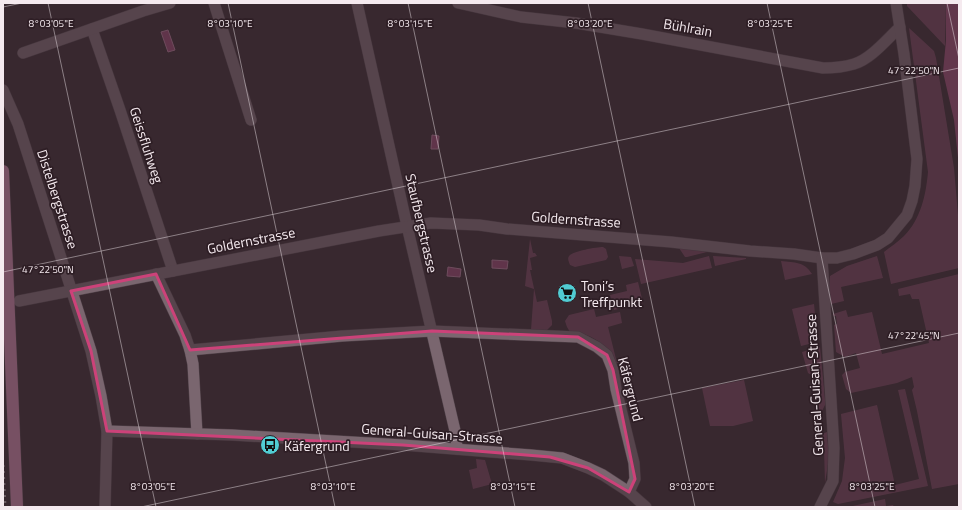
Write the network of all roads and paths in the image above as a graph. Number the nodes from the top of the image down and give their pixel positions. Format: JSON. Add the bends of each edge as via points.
{"nodes":[{"id":1,"x":170,"y":3,"type":"edge"},
{"id":2,"x":214,"y":3,"type":"edge"},
{"id":3,"x":357,"y":3,"type":"edge"},
{"id":4,"x":458,"y":3,"type":"edge"},
{"id":5,"x":896,"y":3,"type":"edge"},
{"id":6,"x":142,"y":7,"type":"edge"},
{"id":7,"x":900,"y":27,"type":"junction"},
{"id":8,"x":92,"y":29,"type":"junction"},
{"id":9,"x":23,"y":52,"type":"dead end"},
{"id":10,"x":3,"y":90,"type":"edge"},
{"id":11,"x":251,"y":120,"type":"dead end"},
{"id":12,"x":3,"y":171,"type":"edge"},
{"id":13,"x":407,"y":226,"type":"junction"},
{"id":14,"x":822,"y":258,"type":"junction"},
{"id":15,"x":173,"y":271,"type":"junction"},
{"id":16,"x":156,"y":274,"type":"junction"},
{"id":17,"x":71,"y":291,"type":"junction"},
{"id":18,"x":19,"y":301,"type":"dead end"},
{"id":19,"x":432,"y":331,"type":"junction"},
{"id":20,"x":190,"y":350,"type":"junction"},
{"id":21,"x":106,"y":431,"type":"junction"},
{"id":22,"x":198,"y":434,"type":"junction"},
{"id":23,"x":456,"y":449,"type":"junction"},
{"id":24,"x":629,"y":492,"type":"junction"},
{"id":25,"x":17,"y":507,"type":"edge"},
{"id":26,"x":105,"y":507,"type":"edge"},
{"id":27,"x":646,"y":507,"type":"edge"},
{"id":28,"x":820,"y":507,"type":"edge"}],
"edges":[{"from":1,"to":6,"type":"street"},
{"from":2,"to":11,"type":"street"},
{"from":3,"to":13,"type":"street","name":"Staufbergstrasse"},
{"from":4,"to":7,"type":"street","name":"Bühlrain","via":[[521,17],[642,34],[823,68],[855,64],[868,57]]},
{"from":5,"to":7,"type":"street","name":"Goldernstrasse"},
{"from":6,"to":8,"type":"street"},
{"from":7,"to":14,"type":"street","name":"Goldernstrasse","via":[[917,159],[912,201],[907,215],[888,238],[877,245],[837,258]]},
{"from":8,"to":9,"type":"street"},
{"from":8,"to":15,"type":"street","name":"Geissfluhweg"},
{"from":10,"to":17,"type":"street","name":"Distelbergstrasse","via":[[18,124]]},
{"from":12,"to":25,"type":"main road"},
{"from":13,"to":14,"type":"street","name":"Goldernstrasse","via":[[431,223],[479,225]]},
{"from":13,"to":15,"type":"street","name":"Goldernstrasse"},
{"from":13,"to":19,"type":"street","name":"Staufbergstrasse"},
{"from":14,"to":28,"type":"street","name":"General-Guisan-Strasse","via":[[834,448],[833,481]]},
{"from":15,"to":16,"type":"street","name":"Goldernstrasse"},
{"from":16,"to":17,"type":"street","name":"Goldernstrasse"},
{"from":16,"to":20,"type":"street"},
{"from":17,"to":18,"type":"street","name":"Goldernstrasse"},
{"from":17,"to":21,"type":"street","name":"Distelbergstrasse","via":[[91,351]]},
{"from":19,"to":20,"type":"street","name":"Käfergrund","via":[[342,336]]},
{"from":19,"to":23,"type":"street","name":"Staufbergstrasse","via":[[456,435]]},
{"from":19,"to":24,"type":"street","name":"Käfergrund","via":[[578,337],[607,355],[616,382],[634,464],[635,479]]},
{"from":20,"to":22,"type":"street"},
{"from":21,"to":22,"type":"street","name":"General-Guisan-Strasse"},
{"from":21,"to":26,"type":"street","name":"Distelbergstrasse"},
{"from":22,"to":23,"type":"street","name":"General-Guisan-Strasse"},
{"from":23,"to":24,"type":"street","name":"General-Guisan-Strasse","via":[[562,458],[588,468]]},
{"from":24,"to":27,"type":"street","name":"General-Guisan-Strasse"}]}
